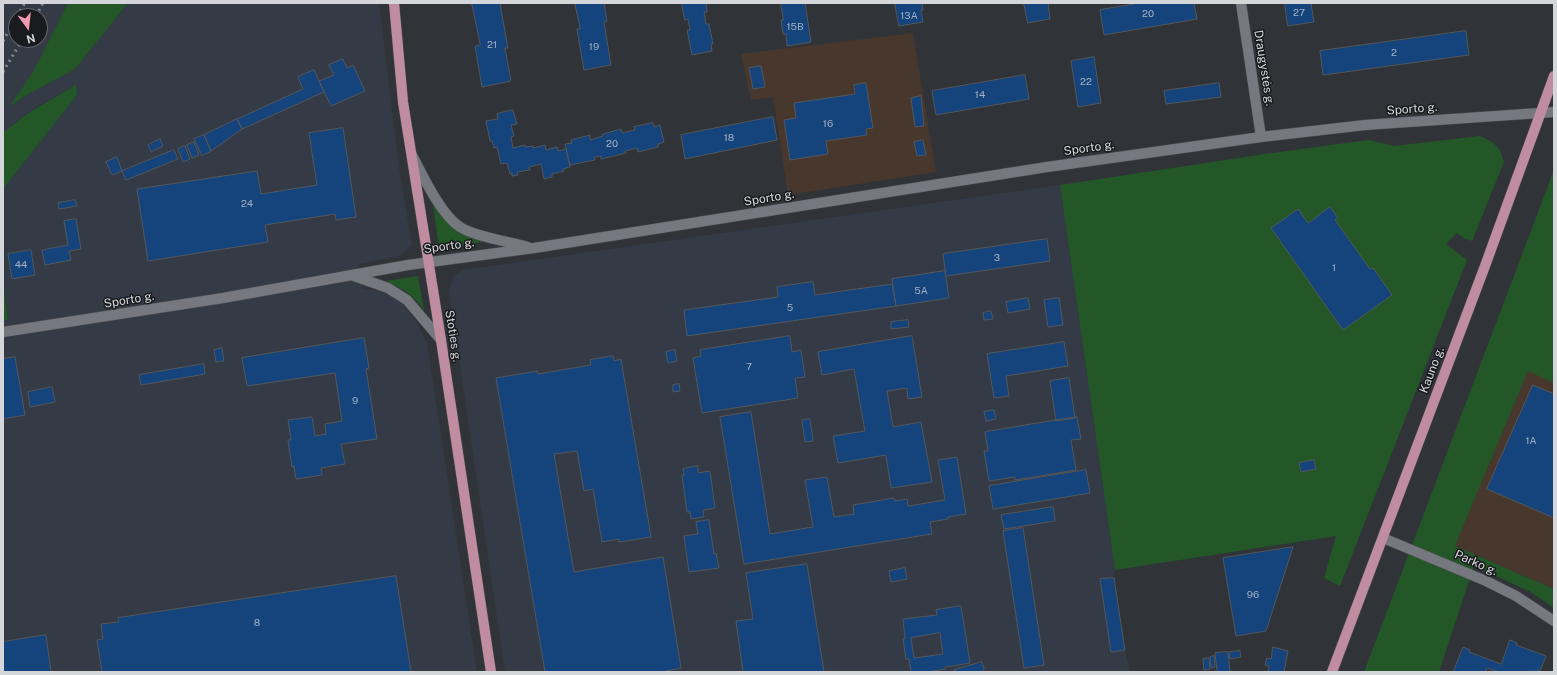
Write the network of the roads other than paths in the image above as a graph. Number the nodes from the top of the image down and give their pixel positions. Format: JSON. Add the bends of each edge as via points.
{"nodes":[{"id":1,"x":394,"y":3,"type":"edge"},
{"id":2,"x":1241,"y":3,"type":"edge"},
{"id":3,"x":1554,"y":76,"type":"edge"},
{"id":4,"x":1554,"y":112,"type":"edge"},
{"id":5,"x":1542,"y":113,"type":"junction"},
{"id":6,"x":1261,"y":138,"type":"junction"},
{"id":7,"x":412,"y":155,"type":"junction"},
{"id":8,"x":534,"y":248,"type":"junction"},
{"id":9,"x":428,"y":262,"type":"junction"},
{"id":10,"x":352,"y":275,"type":"junction"},
{"id":11,"x":3,"y":332,"type":"edge"},
{"id":12,"x":441,"y":340,"type":"junction"},
{"id":13,"x":1383,"y":538,"type":"junction"},
{"id":14,"x":1554,"y":620,"type":"edge"},
{"id":15,"x":491,"y":672,"type":"edge"},
{"id":16,"x":1332,"y":672,"type":"edge"}],
"edges":[{"from":1,"to":7,"type":"main road","name":"Stoties g.","via":[[403,102]]},
{"from":2,"to":6,"type":"street","name":"Draugystės g."},
{"from":3,"to":5,"type":"main road","name":"Kauno g."},
{"from":4,"to":5,"type":"street","name":"Sporto g."},
{"from":5,"to":6,"type":"street","name":"Sporto g.","via":[[1365,125]]},
{"from":5,"to":13,"type":"main road","name":"Kauno g."},
{"from":6,"to":8,"type":"street","name":"Sporto g.","via":[[1039,168]]},
{"from":7,"to":8,"type":"street","via":[[446,214],[460,227]]},
{"from":7,"to":9,"type":"main road","name":"Stoties g."},
{"from":8,"to":9,"type":"street","name":"Sporto g."},
{"from":9,"to":10,"type":"street","name":"Sporto g."},
{"from":9,"to":12,"type":"main road","name":"Stoties g."},
{"from":10,"to":11,"type":"street","name":"Sporto g."},
{"from":10,"to":12,"type":"street","via":[[388,288],[407,300]]},
{"from":12,"to":15,"type":"main road","name":"Stoties g."},
{"from":13,"to":14,"type":"street","name":"Parko g.","via":[[1486,581]]},
{"from":13,"to":16,"type":"main road","name":"Kauno g."}]}
